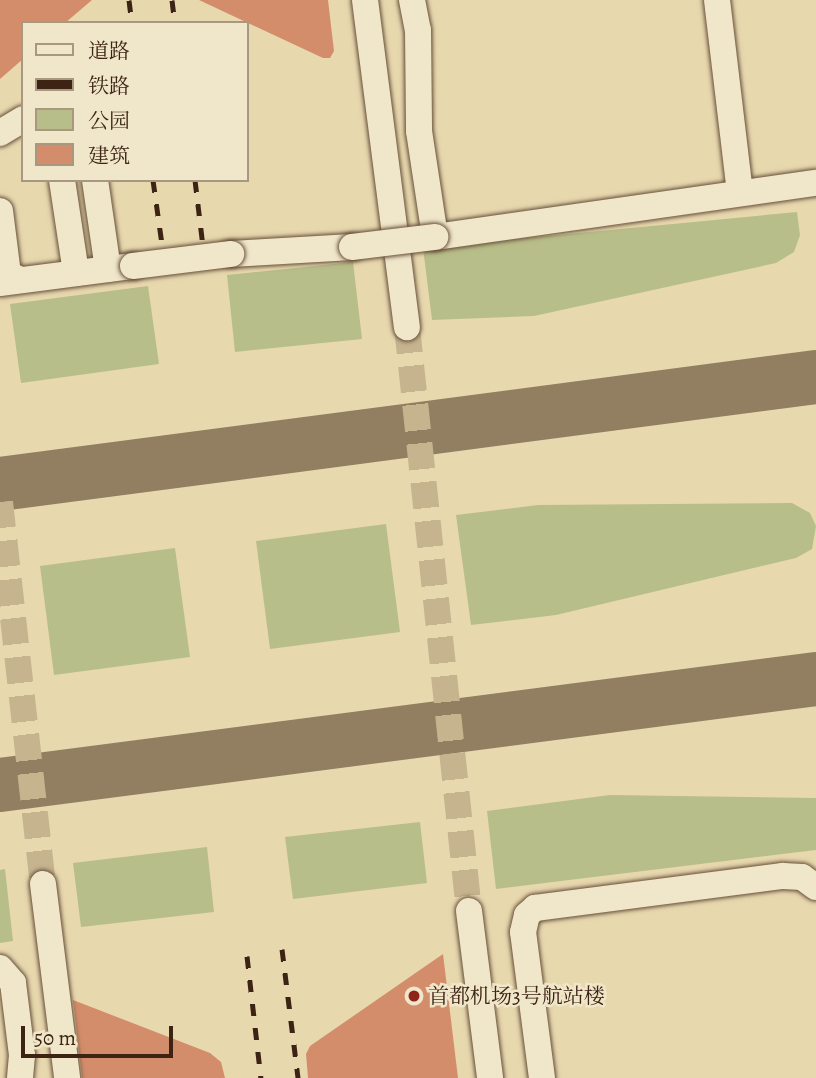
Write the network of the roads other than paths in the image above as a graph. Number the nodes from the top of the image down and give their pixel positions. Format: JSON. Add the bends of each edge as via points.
{"nodes":[{"id":1,"x":365,"y":0,"type":"edge"},
{"id":2,"x":412,"y":0,"type":"edge"},
{"id":3,"x":717,"y":0,"type":"edge"},
{"id":4,"x":21,"y":120,"type":"edge"},
{"id":5,"x":0,"y":133,"type":"edge"},
{"id":6,"x":62,"y":182,"type":"edge"},
{"id":7,"x":96,"y":182,"type":"edge"},
{"id":8,"x":816,"y":184,"type":"edge"},
{"id":9,"x":740,"y":192,"type":"junction"},
{"id":10,"x":0,"y":211,"type":"edge"},
{"id":11,"x":435,"y":237,"type":"junction"},
{"id":12,"x":121,"y":268,"type":"junction"},
{"id":13,"x":76,"y":273,"type":"junction"},
{"id":14,"x":9,"y":282,"type":"edge"},
{"id":15,"x":407,"y":327,"type":"tunnel mouth"},
{"id":16,"x":43,"y":884,"type":"tunnel mouth"},
{"id":17,"x":816,"y":887,"type":"edge"},
{"id":18,"x":469,"y":911,"type":"tunnel mouth"},
{"id":19,"x":0,"y":968,"type":"edge"},
{"id":20,"x":20,"y":1078,"type":"edge"},
{"id":21,"x":66,"y":1078,"type":"edge"},
{"id":22,"x":489,"y":1078,"type":"edge"},
{"id":23,"x":542,"y":1078,"type":"edge"}],
"edges":[{"from":1,"to":15,"type":"lane"},
{"from":2,"to":11,"type":"lane","via":[[418,30],[419,131]]},
{"from":3,"to":9,"type":"lane"},
{"from":4,"to":5,"type":"lane"},
{"from":6,"to":13,"type":"lane"},
{"from":7,"to":12,"type":"lane"},
{"from":8,"to":9,"type":"lane"},
{"from":9,"to":11,"type":"lane"},
{"from":10,"to":14,"type":"lane"},
{"from":11,"to":12,"type":"lane","bridge":true},
{"from":12,"to":13,"type":"lane"},
{"from":13,"to":14,"type":"lane"},
{"from":16,"to":21,"type":"lane"},
{"from":17,"to":23,"type":"lane","via":[[802,877],[783,876],[535,908],[527,915],[523,932]]},
{"from":18,"to":22,"type":"lane"},
{"from":19,"to":20,"type":"lane","via":[[13,983],[22,1055]]}]}
